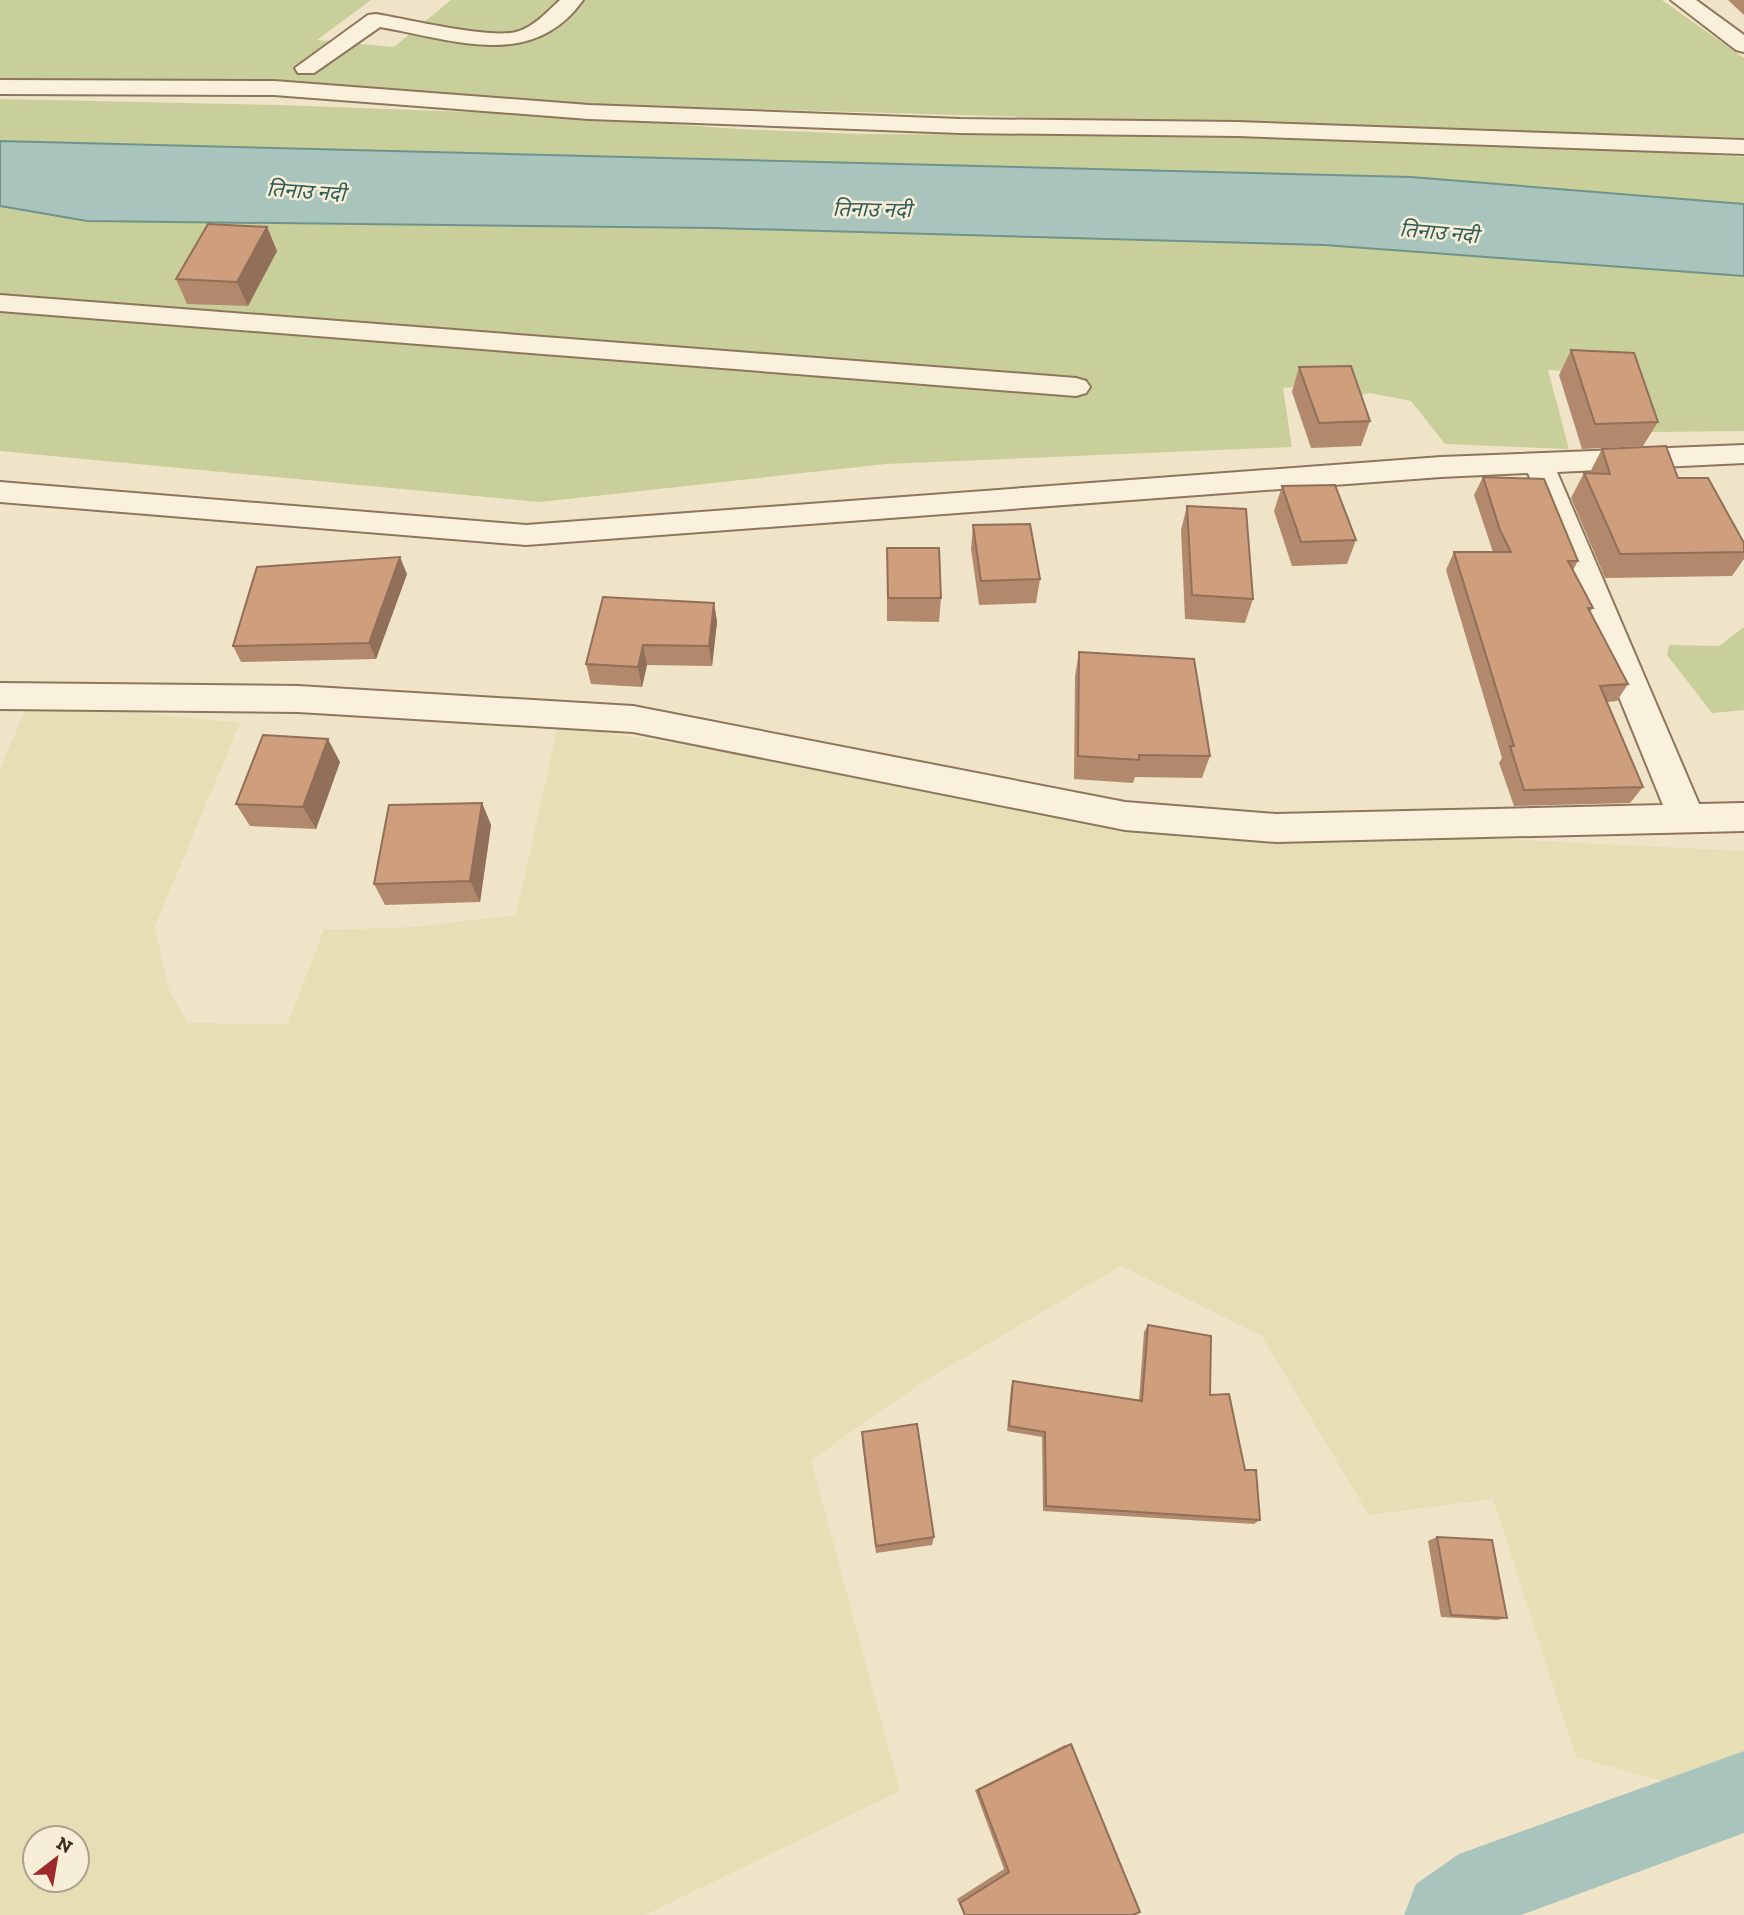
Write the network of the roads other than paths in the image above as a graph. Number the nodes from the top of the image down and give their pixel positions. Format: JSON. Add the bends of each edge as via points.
{"nodes":[{"id":1,"x":403,"y":0,"type":"edge"},
{"id":2,"x":572,"y":0,"type":"edge"},
{"id":3,"x":1682,"y":0,"type":"edge"},
{"id":4,"x":376,"y":20,"type":"junction"},
{"id":5,"x":1744,"y":45,"type":"edge"},
{"id":6,"x":306,"y":68,"type":"dead end"},
{"id":7,"x":0,"y":87,"type":"edge"},
{"id":8,"x":1744,"y":146,"type":"edge"},
{"id":9,"x":0,"y":303,"type":"edge"},
{"id":10,"x":1076,"y":387,"type":"dead end"},
{"id":11,"x":1744,"y":454,"type":"edge"},
{"id":12,"x":1539,"y":463,"type":"junction"},
{"id":13,"x":0,"y":492,"type":"edge"},
{"id":14,"x":0,"y":696,"type":"edge"},
{"id":15,"x":1744,"y":817,"type":"edge"},
{"id":16,"x":1687,"y":819,"type":"junction"}],
"edges":[{"from":1,"to":4,"type":"street"},
{"from":2,"to":4,"type":"street","via":[[518,39]]},
{"from":3,"to":5,"type":"street"},
{"from":4,"to":6,"type":"street"},
{"from":7,"to":8,"type":"street","via":[[274,88],[589,113]]},
{"from":9,"to":10,"type":"street"},
{"from":11,"to":12,"type":"street"},
{"from":12,"to":13,"type":"street","via":[[526,535]]},
{"from":12,"to":16,"type":"street"},
{"from":14,"to":16,"type":"street","via":[[298,699],[633,719],[1125,816],[1276,828]]},
{"from":15,"to":16,"type":"street"}]}
